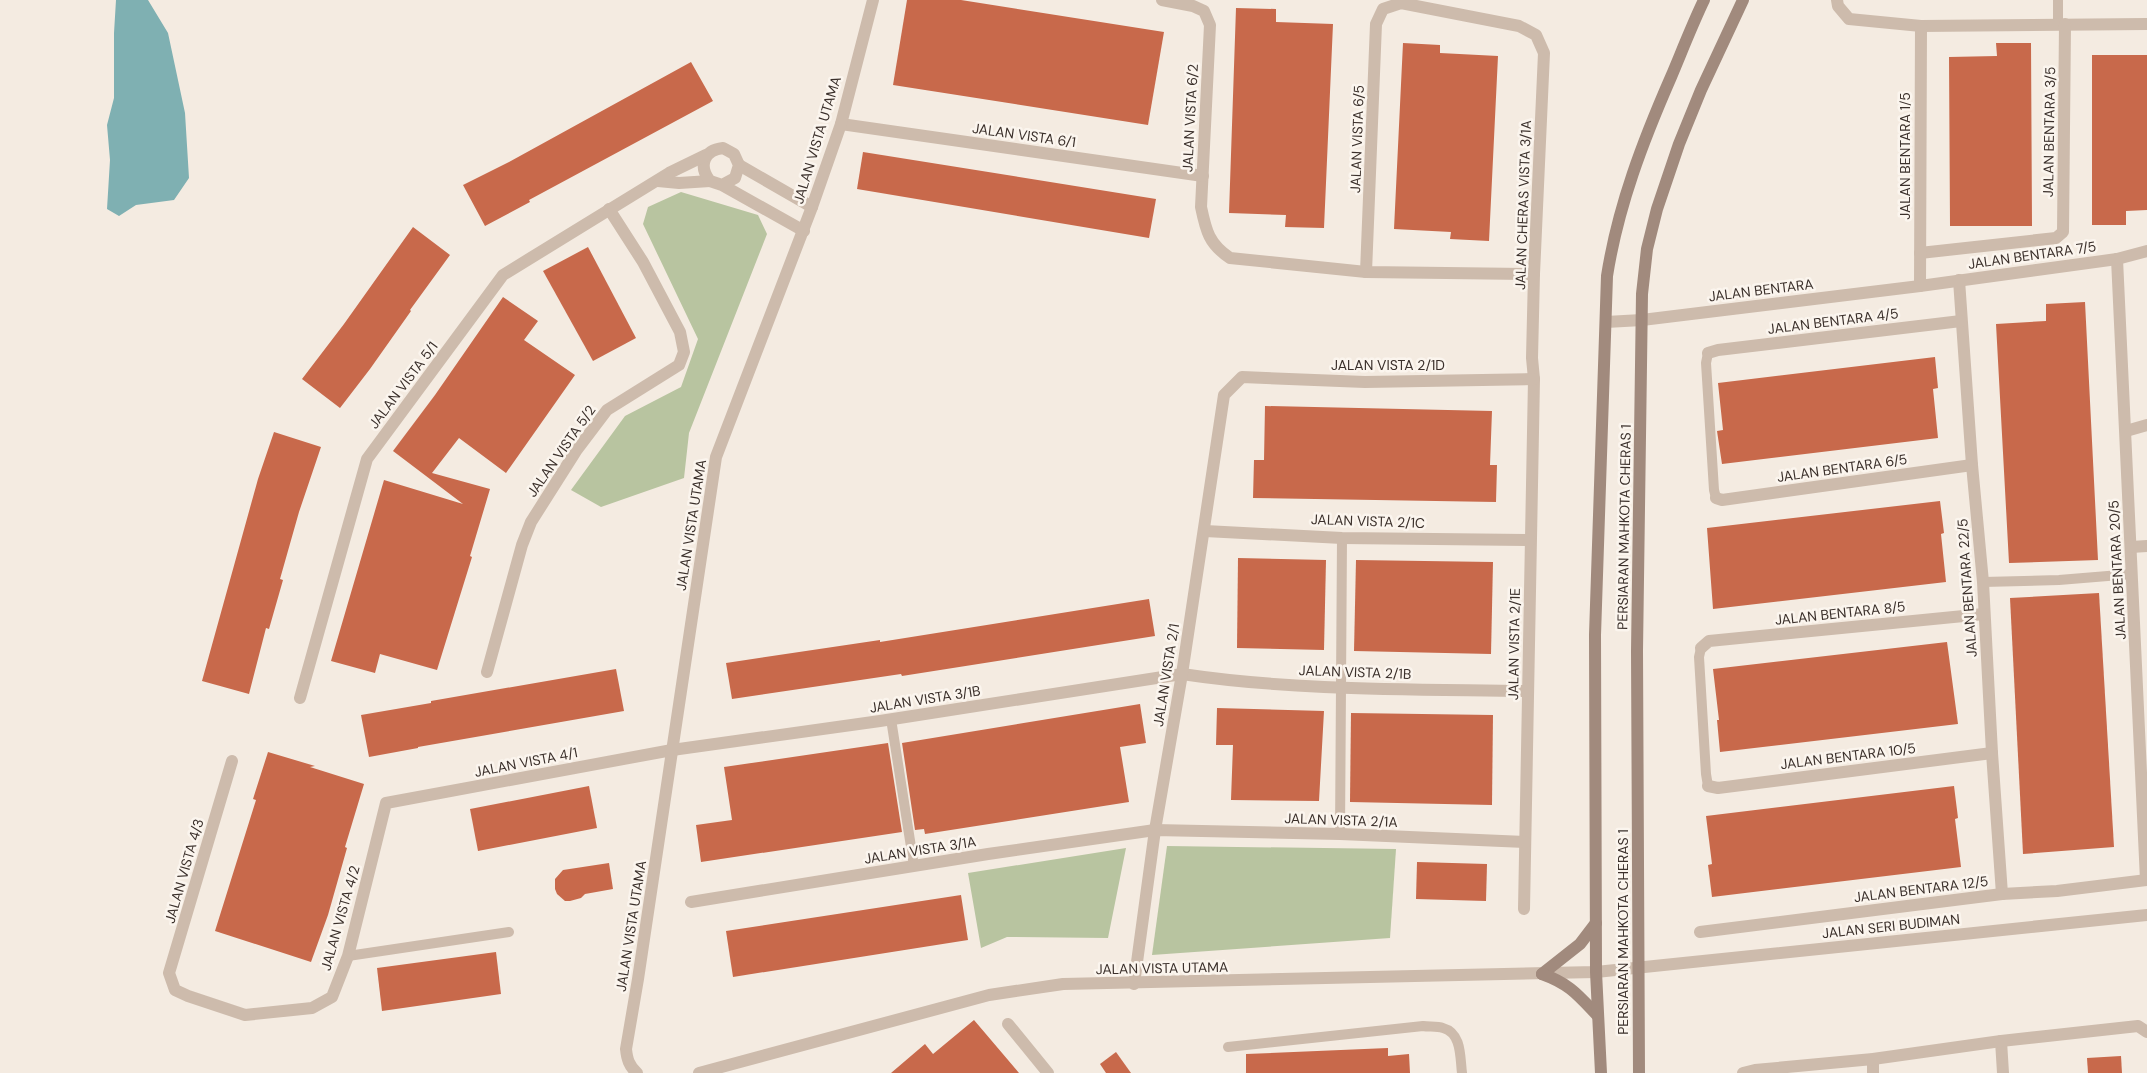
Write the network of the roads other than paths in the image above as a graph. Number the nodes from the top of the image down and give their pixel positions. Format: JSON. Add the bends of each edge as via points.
{"nodes":[{"id":1,"x":874,"y":0,"type":"edge"},
{"id":2,"x":1162,"y":0,"type":"edge"},
{"id":3,"x":1704,"y":0,"type":"edge"},
{"id":4,"x":1743,"y":0,"type":"edge"},
{"id":5,"x":2058,"y":0,"type":"edge"},
{"id":6,"x":1837,"y":3,"type":"edge"},
{"id":7,"x":1383,"y":9,"type":"joint"},
{"id":8,"x":2062,"y":24,"type":"junction"},
{"id":9,"x":2147,"y":24,"type":"edge"},
{"id":10,"x":1921,"y":26,"type":"junction"},
{"id":11,"x":841,"y":124,"type":"junction"},
{"id":12,"x":706,"y":155,"type":"junction"},
{"id":13,"x":739,"y":165,"type":"junction"},
{"id":14,"x":1203,"y":176,"type":"junction"},
{"id":15,"x":658,"y":181,"type":"junction"},
{"id":16,"x":716,"y":183,"type":"junction"},
{"id":17,"x":812,"y":207,"type":"junction"},
{"id":18,"x":609,"y":209,"type":"junction"},
{"id":19,"x":804,"y":230,"type":"junction"},
{"id":20,"x":2147,"y":251,"type":"edge"},
{"id":21,"x":1920,"y":253,"type":"junction"},
{"id":22,"x":2116,"y":258,"type":"junction"},
{"id":23,"x":1366,"y":272,"type":"junction"},
{"id":24,"x":1534,"y":274,"type":"junction"},
{"id":25,"x":1959,"y":280,"type":"junction"},
{"id":26,"x":1920,"y":286,"type":"junction"},
{"id":27,"x":1642,"y":320,"type":"junction"},
{"id":28,"x":1962,"y":321,"type":"junction"},
{"id":29,"x":1606,"y":322,"type":"junction"},
{"id":30,"x":1708,"y":353,"type":"joint"},
{"id":31,"x":1242,"y":377,"type":"joint"},
{"id":32,"x":1534,"y":379,"type":"junction"},
{"id":33,"x":2147,"y":425,"type":"edge"},
{"id":34,"x":2126,"y":431,"type":"junction"},
{"id":35,"x":1972,"y":465,"type":"junction"},
{"id":36,"x":1716,"y":498,"type":"joint"},
{"id":37,"x":1204,"y":531,"type":"junction"},
{"id":38,"x":1342,"y":538,"type":"junction"},
{"id":39,"x":1530,"y":540,"type":"junction"},
{"id":40,"x":2147,"y":546,"type":"edge"},
{"id":41,"x":2131,"y":548,"type":"junction"},
{"id":42,"x":2132,"y":574,"type":"junction"},
{"id":43,"x":1984,"y":582,"type":"junction"},
{"id":44,"x":1984,"y":614,"type":"junction"},
{"id":45,"x":1701,"y":648,"type":"joint"},
{"id":46,"x":487,"y":672,"type":"dead end"},
{"id":47,"x":1182,"y":674,"type":"junction"},
{"id":48,"x":1341,"y":687,"type":"junction"},
{"id":49,"x":1528,"y":691,"type":"junction"},
{"id":50,"x":300,"y":698,"type":"dead end"},
{"id":51,"x":2143,"y":714,"type":"edge"},
{"id":52,"x":891,"y":719,"type":"junction"},
{"id":53,"x":672,"y":750,"type":"junction"},
{"id":54,"x":1992,"y":753,"type":"junction"},
{"id":55,"x":232,"y":761,"type":"dead end"},
{"id":56,"x":1708,"y":786,"type":"joint"},
{"id":57,"x":386,"y":803,"type":"joint"},
{"id":58,"x":1155,"y":830,"type":"junction"},
{"id":59,"x":1340,"y":834,"type":"junction"},
{"id":60,"x":1526,"y":842,"type":"junction"},
{"id":61,"x":914,"y":866,"type":"junction"},
{"id":62,"x":2146,"y":880,"type":"edge"},
{"id":63,"x":2002,"y":894,"type":"junction"},
{"id":64,"x":691,"y":902,"type":"dead end"},
{"id":65,"x":1524,"y":909,"type":"dead end"},
{"id":66,"x":2147,"y":915,"type":"edge"},
{"id":67,"x":1596,"y":923,"type":"junction"},
{"id":68,"x":508,"y":932,"type":"dead end"},
{"id":69,"x":1700,"y":932,"type":"dead end"},
{"id":70,"x":348,"y":956,"type":"junction"},
{"id":71,"x":1638,"y":968,"type":"junction"},
{"id":72,"x":1596,"y":972,"type":"junction"},
{"id":73,"x":1542,"y":974,"type":"junction"},
{"id":74,"x":1134,"y":984,"type":"junction"},
{"id":75,"x":176,"y":990,"type":"joint"},
{"id":76,"x":1598,"y":1016,"type":"junction"},
{"id":77,"x":1008,"y":1024,"type":"dead end"},
{"id":78,"x":2142,"y":1029,"type":"edge"},
{"id":79,"x":2000,"y":1041,"type":"junction"},
{"id":80,"x":1228,"y":1047,"type":"dead end"},
{"id":81,"x":1873,"y":1059,"type":"junction"},
{"id":82,"x":637,"y":1073,"type":"edge"},
{"id":83,"x":698,"y":1073,"type":"edge"},
{"id":84,"x":1048,"y":1073,"type":"edge"},
{"id":85,"x":1462,"y":1073,"type":"edge"},
{"id":86,"x":1601,"y":1073,"type":"edge"},
{"id":87,"x":1639,"y":1073,"type":"edge"},
{"id":88,"x":1743,"y":1073,"type":"edge"},
{"id":89,"x":1873,"y":1073,"type":"edge"},
{"id":90,"x":2002,"y":1073,"type":"edge"}],
"edges":[{"from":1,"to":11,"type":"street","name":"JALAN VISTA UTAMA"},
{"from":2,"to":14,"type":"street","name":"JALAN VISTA 6/2","via":[[1204,11],[1210,25]]},
{"from":3,"to":29,"type":"main road","name":"PERSIARAN MAHKOTA CHERAS 1","via":[[1643,141],[1625,196],[1607,276]]},
{"from":4,"to":27,"type":"main road","name":"PERSIARAN MAHKOTA CHERAS 1","via":[[1701,90],[1657,209],[1647,249]]},
{"from":5,"to":8,"type":"lane"},
{"from":6,"to":10,"type":"street","via":[[1849,19]]},
{"from":7,"to":23,"type":"street","name":"JALAN VISTA 6/5","via":[[1376,24]]},
{"from":7,"to":24,"type":"street","name":"JALAN CHERAS VISTA 3/1A","via":[[1401,3],[1519,26],[1536,34],[1544,54]]},
{"from":8,"to":9,"type":"street"},
{"from":8,"to":10,"type":"street"},
{"from":8,"to":21,"type":"street","name":"JALAN BENTARA 3/5","via":[[2063,232],[2056,238]]},
{"from":10,"to":21,"type":"street","name":"JALAN BENTARA 1/5"},
{"from":11,"to":14,"type":"street","name":"JALAN VISTA 6/1"},
{"from":11,"to":17,"type":"street","name":"JALAN VISTA UTAMA"},
{"from":12,"to":13,"type":"street","via":[[723,148],[734,154]]},
{"from":12,"to":15,"type":"street","name":"JALAN VISTA 5/1"},
{"from":12,"to":16,"type":"street","via":[[703,169]]},
{"from":13,"to":16,"type":"street","via":[[735,178]]},
{"from":13,"to":17,"type":"street"},
{"from":14,"to":23,"type":"street","name":"JALAN VISTA 6/2","via":[[1201,207],[1205,228],[1217,249],[1230,258]]},
{"from":15,"to":16,"type":"street"},
{"from":15,"to":18,"type":"street","name":"JALAN VISTA 5/1"},
{"from":16,"to":19,"type":"street"},
{"from":17,"to":19,"type":"street","name":"JALAN VISTA UTAMA"},
{"from":18,"to":46,"type":"street","name":"JALAN VISTA 5/2","via":[[643,262],[680,332],[684,352],[679,365],[607,410],[576,451],[531,522]]},
{"from":18,"to":50,"type":"street","name":"JALAN VISTA 5/1","via":[[503,275],[367,459]]},
{"from":19,"to":53,"type":"street","name":"JALAN VISTA UTAMA","via":[[716,457]]},
{"from":20,"to":22,"type":"street","name":"JALAN BENTARA 7/5"},
{"from":21,"to":26,"type":"street","name":"JALAN BENTARA 1/5"},
{"from":22,"to":25,"type":"street","name":"JALAN BENTARA 7/5"},
{"from":22,"to":34,"type":"street","name":"JALAN BENTARA 20/5"},
{"from":23,"to":24,"type":"street"},
{"from":24,"to":32,"type":"street","name":"JALAN CHERAS VISTA 3/1A"},
{"from":25,"to":26,"type":"street","name":"JALAN BENTARA 7/5"},
{"from":25,"to":28,"type":"street","name":"JALAN BENTARA 22/5"},
{"from":26,"to":27,"type":"street","name":"JALAN BENTARA"},
{"from":27,"to":29,"type":"street","name":"JALAN BENTARA"},
{"from":27,"to":71,"type":"main road","name":"PERSIARAN MAHKOTA CHERAS 1","via":[[1637,651]]},
{"from":28,"to":30,"type":"street","name":"JALAN BENTARA 4/5"},
{"from":28,"to":35,"type":"street","name":"JALAN BENTARA 22/5"},
{"from":29,"to":67,"type":"main road","name":"PERSIARAN MAHKOTA CHERAS 1","via":[[1595,635]]},
{"from":30,"to":36,"type":"lane"},
{"from":31,"to":32,"type":"street","name":"JALAN VISTA 2/1D","via":[[1365,382]]},
{"from":31,"to":37,"type":"street","name":"JALAN VISTA 2/1","via":[[1224,395]]},
{"from":32,"to":39,"type":"street","name":"JALAN VISTA 2/1E"},
{"from":33,"to":34,"type":"street"},
{"from":34,"to":41,"type":"street","name":"JALAN BENTARA 20/5"},
{"from":35,"to":36,"type":"street","name":"JALAN BENTARA 6/5","via":[[1722,500]]},
{"from":35,"to":43,"type":"street","name":"JALAN BENTARA 22/5"},
{"from":37,"to":38,"type":"street","name":"JALAN VISTA 2/1C"},
{"from":37,"to":47,"type":"street","name":"JALAN VISTA 2/1"},
{"from":38,"to":39,"type":"street","name":"JALAN VISTA 2/1C"},
{"from":38,"to":48,"type":"lane"},
{"from":39,"to":49,"type":"street","name":"JALAN VISTA 2/1E"},
{"from":40,"to":41,"type":"street"},
{"from":41,"to":42,"type":"street","name":"JALAN BENTARA 20/5"},
{"from":42,"to":43,"type":"lane"},
{"from":42,"to":51,"type":"street","name":"JALAN BENTARA 20/5"},
{"from":43,"to":44,"type":"street","name":"JALAN BENTARA 22/5"},
{"from":44,"to":45,"type":"street","name":"JALAN BENTARA 8/5","via":[[1709,641]]},
{"from":44,"to":54,"type":"street","name":"JALAN BENTARA 22/5"},
{"from":45,"to":56,"type":"lane"},
{"from":47,"to":48,"type":"street","name":"JALAN VISTA 2/1B"},
{"from":47,"to":52,"type":"street","name":"JALAN VISTA 3/1B"},
{"from":47,"to":58,"type":"street","name":"JALAN VISTA 2/1"},
{"from":48,"to":49,"type":"street","name":"JALAN VISTA 2/1B"},
{"from":48,"to":59,"type":"lane"},
{"from":49,"to":60,"type":"street","name":"JALAN VISTA 2/1E"},
{"from":51,"to":62,"type":"street","name":"JALAN BENTARA 20/5"},
{"from":52,"to":53,"type":"street","name":"JALAN VISTA 3/1B"},
{"from":52,"to":61,"type":"lane"},
{"from":53,"to":57,"type":"street","name":"JALAN VISTA 4/1"},
{"from":53,"to":82,"type":"street","name":"JALAN VISTA UTAMA","via":[[626,1049],[630,1067]]},
{"from":54,"to":56,"type":"street","name":"JALAN BENTARA 10/5","via":[[1718,788]]},
{"from":54,"to":63,"type":"street","name":"JALAN BENTARA 22/5"},
{"from":55,"to":75,"type":"street","name":"JALAN VISTA 4/3","via":[[169,973]]},
{"from":57,"to":70,"type":"street","name":"JALAN VISTA 4/2"},
{"from":58,"to":59,"type":"street","name":"JALAN VISTA 2/1A"},
{"from":58,"to":61,"type":"street","name":"JALAN VISTA 3/1A"},
{"from":58,"to":74,"type":"street","name":"JALAN VISTA 2/1"},
{"from":59,"to":60,"type":"street","name":"JALAN VISTA 2/1A"},
{"from":60,"to":65,"type":"street","name":"JALAN VISTA 2/1E"},
{"from":61,"to":64,"type":"street","name":"JALAN VISTA 3/1A"},
{"from":62,"to":63,"type":"street","name":"JALAN BENTARA 12/5"},
{"from":63,"to":69,"type":"street","name":"JALAN BENTARA 12/5"},
{"from":66,"to":71,"type":"street","name":"JALAN SERI BUDIMAN"},
{"from":67,"to":72,"type":"main road","name":"PERSIARAN MAHKOTA CHERAS 1"},
{"from":67,"to":73,"type":"main road","via":[[1580,944]]},
{"from":68,"to":70,"type":"lane"},
{"from":70,"to":75,"type":"street","name":"JALAN VISTA 4/2","via":[[332,997],[312,1008],[245,1015]]},
{"from":71,"to":72,"type":"street","name":"JALAN VISTA UTAMA"},
{"from":71,"to":87,"type":"main road","name":"PERSIARAN MAHKOTA CHERAS 1"},
{"from":72,"to":73,"type":"street","name":"JALAN VISTA UTAMA"},
{"from":72,"to":76,"type":"main road","name":"PERSIARAN MAHKOTA CHERAS 1"},
{"from":73,"to":74,"type":"street","name":"JALAN VISTA UTAMA"},
{"from":73,"to":76,"type":"main road","via":[[1572,988]]},
{"from":74,"to":83,"type":"street","name":"JALAN VISTA UTAMA","via":[[1063,984],[988,995]]},
{"from":76,"to":86,"type":"main road","name":"PERSIARAN MAHKOTA CHERAS 1"},
{"from":77,"to":84,"type":"street"},
{"from":78,"to":79,"type":"street"},
{"from":79,"to":81,"type":"street"},
{"from":79,"to":90,"type":"street"},
{"from":80,"to":85,"type":"lane","via":[[1423,1026],[1444,1028],[1455,1035]]},
{"from":81,"to":88,"type":"street"},
{"from":81,"to":89,"type":"street"}]}
